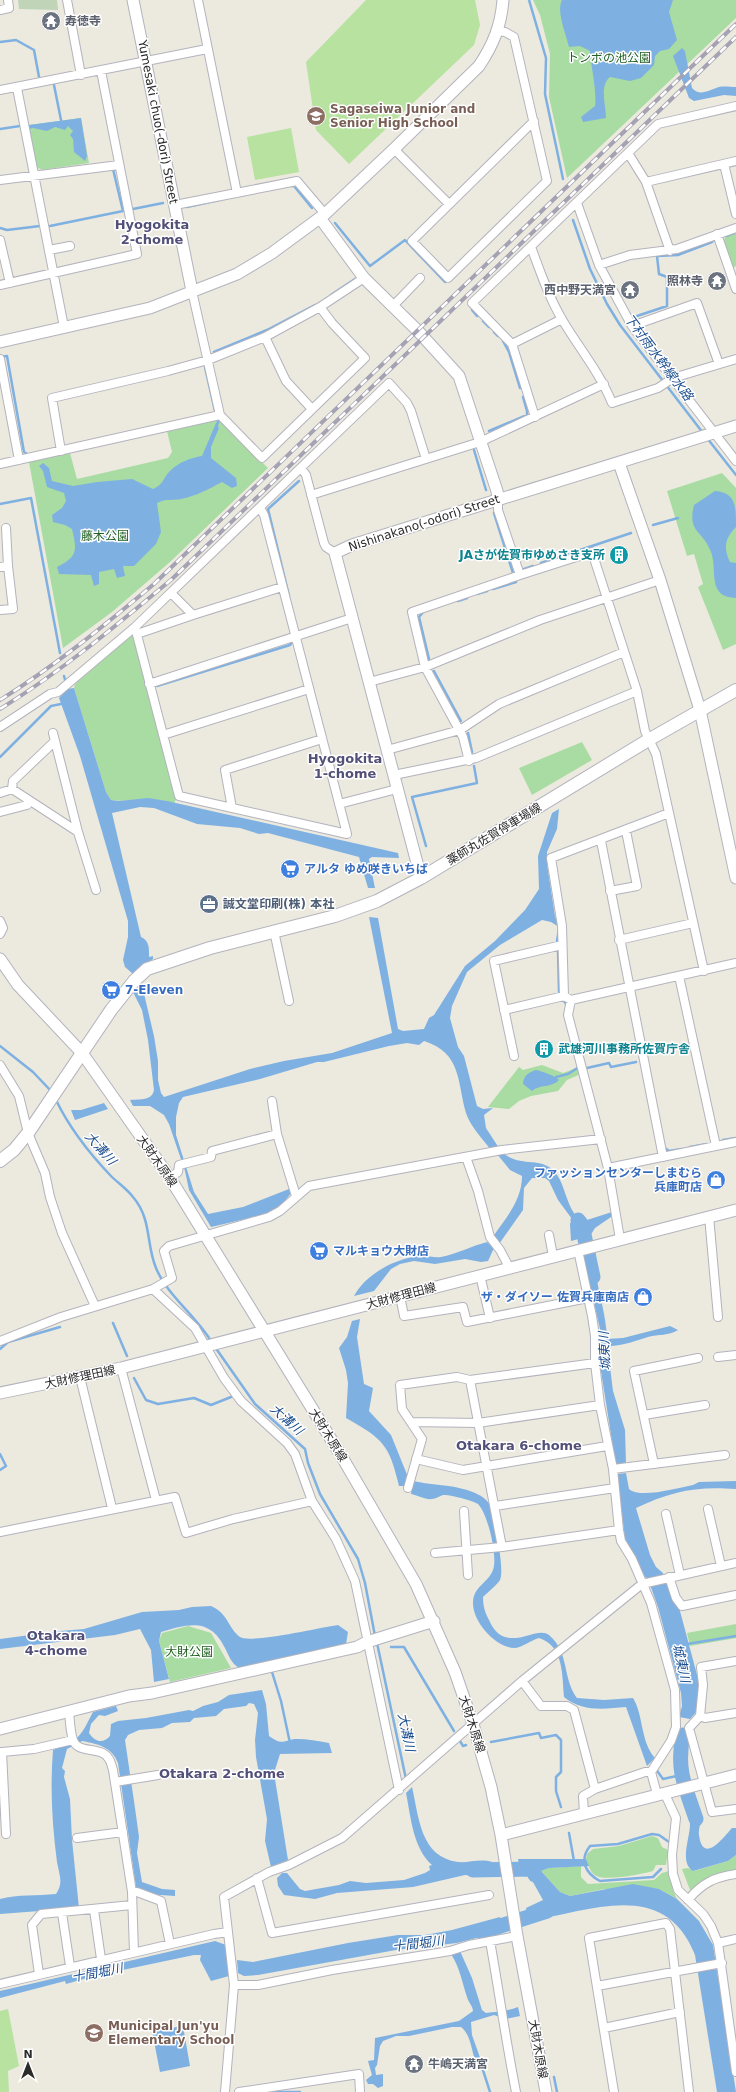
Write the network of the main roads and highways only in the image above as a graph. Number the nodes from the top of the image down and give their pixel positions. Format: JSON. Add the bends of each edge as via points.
{"nodes":[{"id":1,"x":736,"y":690,"type":"edge"},
{"id":2,"x":0,"y":1161,"type":"edge"}],
"edges":[{"from":1,"to":2,"type":"main road","name":"薬師丸佐賀停車場線","via":[[421,878],[364,907],[210,948],[148,969],[126,990],[28,1134]]}]}
